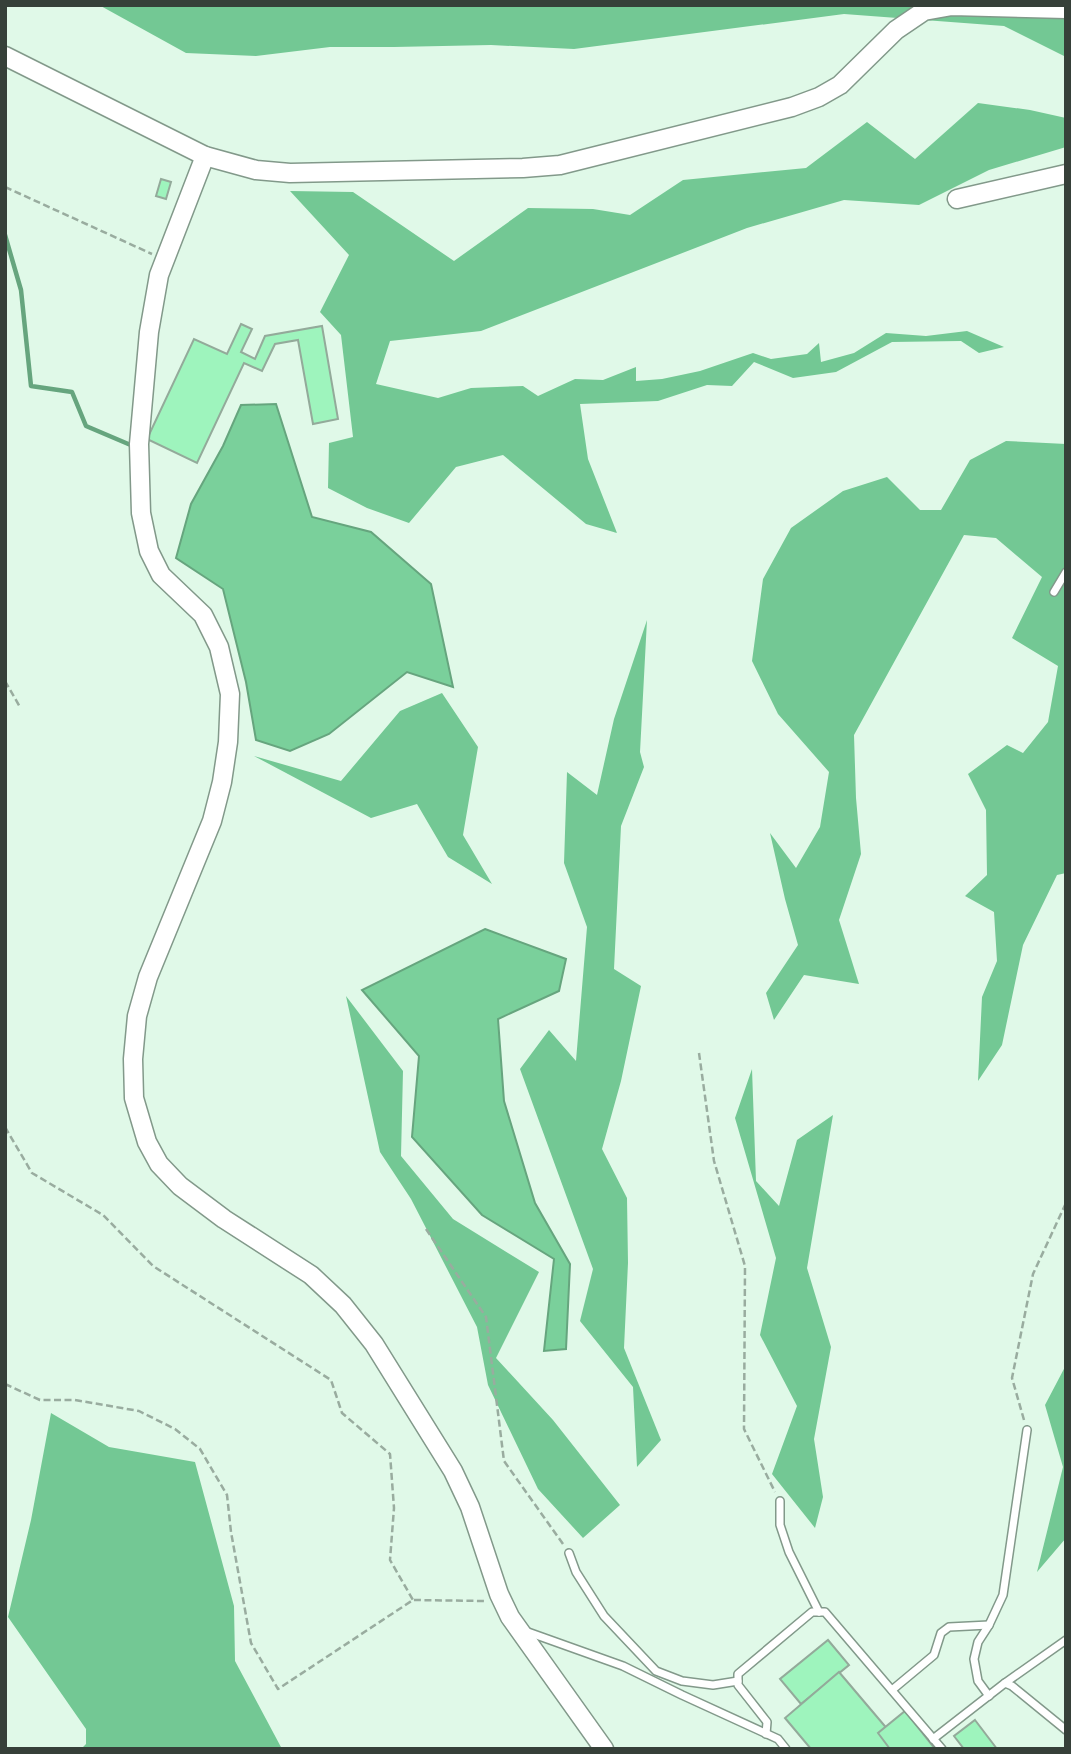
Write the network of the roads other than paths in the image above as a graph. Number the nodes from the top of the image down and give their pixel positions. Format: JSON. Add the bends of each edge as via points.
{"nodes":[{"id":1,"x":1066,"y":9,"type":"edge"},
{"id":2,"x":5,"y":56,"type":"edge"},
{"id":3,"x":205,"y":156,"type":"junction"},
{"id":4,"x":1066,"y":174,"type":"edge"},
{"id":5,"x":957,"y":199,"type":"dead end"},
{"id":6,"x":1066,"y":572,"type":"edge"},
{"id":7,"x":1054,"y":592,"type":"dead end"},
{"id":8,"x":1027,"y":1430,"type":"road end"},
{"id":9,"x":780,"y":1501,"type":"road end"},
{"id":10,"x":569,"y":1553,"type":"road end"},
{"id":11,"x":819,"y":1612,"type":"junction"},
{"id":12,"x":989,"y":1625,"type":"junction"},
{"id":13,"x":517,"y":1628,"type":"junction"},
{"id":14,"x":1066,"y":1640,"type":"edge"},
{"id":15,"x":738,"y":1681,"type":"junction"},
{"id":16,"x":1005,"y":1684,"type":"junction"},
{"id":17,"x":892,"y":1690,"type":"junction"},
{"id":18,"x":989,"y":1696,"type":"junction"},
{"id":19,"x":1066,"y":1730,"type":"edge"},
{"id":20,"x":766,"y":1734,"type":"junction"},
{"id":21,"x":933,"y":1739,"type":"junction"},
{"id":22,"x":604,"y":1749,"type":"edge"},
{"id":23,"x":786,"y":1749,"type":"edge"},
{"id":24,"x":942,"y":1749,"type":"edge"}],
"edges":[{"from":1,"to":3,"type":"street","via":[[951,6],[924,11],[896,30],[840,85],[819,97],[560,165],[290,173],[256,170]]},
{"from":2,"to":3,"type":"street"},
{"from":3,"to":13,"type":"street","via":[[159,275],[139,443],[141,513],[149,551],[161,575],[203,615],[219,647],[230,694],[228,742],[212,821],[148,977],[137,1016],[135,1098],[147,1142],[159,1164],[180,1186],[311,1275],[374,1344],[453,1471],[502,1601]]},
{"from":4,"to":5,"type":"street"},
{"from":6,"to":7,"type":"lane"},
{"from":8,"to":12,"type":"lane","via":[[1003,1595]]},
{"from":9,"to":11,"type":"lane","via":[[780,1525],[789,1552]]},
{"from":10,"to":15,"type":"lane","via":[[604,1616],[656,1671],[682,1681],[713,1685]]},
{"from":11,"to":15,"type":"lane","via":[[812,1612],[738,1674]]},
{"from":11,"to":17,"type":"lane","via":[[825,1612]]},
{"from":12,"to":17,"type":"lane","via":[[948,1627],[937,1640],[934,1655]]},
{"from":12,"to":18,"type":"lane","via":[[974,1659],[978,1681]]},
{"from":13,"to":20,"type":"lane","via":[[623,1666]]},
{"from":13,"to":22,"type":"street"},
{"from":14,"to":16,"type":"lane"},
{"from":15,"to":20,"type":"lane","via":[[767,1722]]},
{"from":16,"to":18,"type":"lane"},
{"from":16,"to":19,"type":"lane"},
{"from":17,"to":21,"type":"lane"},
{"from":18,"to":21,"type":"lane"},
{"from":20,"to":23,"type":"lane"},
{"from":21,"to":24,"type":"lane"}]}
